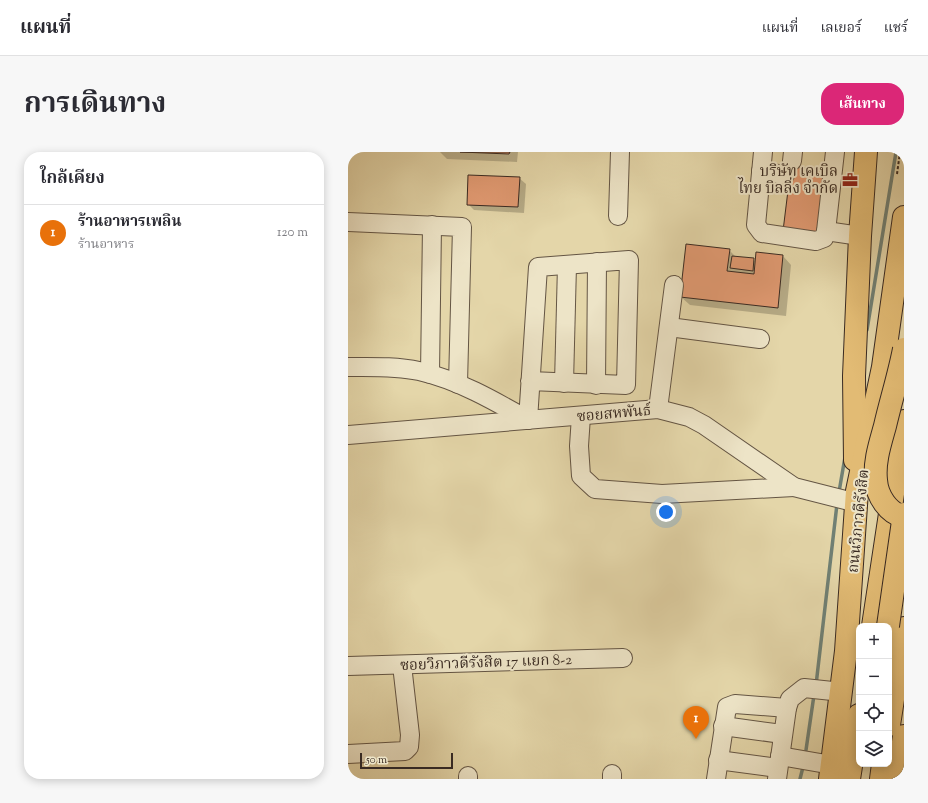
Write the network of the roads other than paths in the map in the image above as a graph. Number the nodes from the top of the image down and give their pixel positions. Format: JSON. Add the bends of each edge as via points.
{"nodes":[{"id":1,"x":620,"y":152,"type":"edge"},
{"id":2,"x":763,"y":152,"type":"edge"},
{"id":3,"x":834,"y":152,"type":"edge"},
{"id":4,"x":864,"y":157,"type":"edge"},
{"id":5,"x":790,"y":163,"type":"edge"},
{"id":6,"x":761,"y":171,"type":"junction"},
{"id":7,"x":618,"y":216,"type":"dead end"},
{"id":8,"x":904,"y":217,"type":"edge"},
{"id":9,"x":348,"y":222,"type":"edge"},
{"id":10,"x":432,"y":225,"type":"junction"},
{"id":11,"x":826,"y":231,"type":"junction"},
{"id":12,"x":860,"y":236,"type":"junction"},
{"id":13,"x":597,"y":262,"type":"junction"},
{"id":14,"x":567,"y":265,"type":"junction"},
{"id":15,"x":674,"y":285,"type":"dead end"},
{"id":16,"x":669,"y":327,"type":"junction"},
{"id":17,"x":760,"y":339,"type":"dead end"},
{"id":18,"x":904,"y":349,"type":"edge"},
{"id":19,"x":348,"y":367,"type":"edge"},
{"id":20,"x":430,"y":374,"type":"junction"},
{"id":21,"x":530,"y":381,"type":"junction"},
{"id":22,"x":564,"y":383,"type":"junction"},
{"id":23,"x":458,"y":384,"type":"junction"},
{"id":24,"x":596,"y":385,"type":"junction"},
{"id":25,"x":658,"y":409,"type":"junction"},
{"id":26,"x":581,"y":416,"type":"junction"},
{"id":27,"x":528,"y":420,"type":"junction"},
{"id":28,"x":904,"y":421,"type":"edge"},
{"id":29,"x":348,"y":434,"type":"edge"},
{"id":30,"x":794,"y":487,"type":"junction"},
{"id":31,"x":847,"y":498,"type":"junction"},
{"id":32,"x":904,"y":515,"type":"edge"},
{"id":33,"x":873,"y":623,"type":"edge"},
{"id":34,"x":888,"y":623,"type":"edge"},
{"id":35,"x":904,"y":628,"type":"edge"},
{"id":36,"x":623,"y":658,"type":"dead end"},
{"id":37,"x":402,"y":665,"type":"junction"},
{"id":38,"x":348,"y":666,"type":"edge"},
{"id":39,"x":842,"y":692,"type":"junction"},
{"id":40,"x":892,"y":706,"type":"edge"},
{"id":41,"x":787,"y":708,"type":"junction"},
{"id":42,"x":723,"y":726,"type":"junction"},
{"id":43,"x":856,"y":731,"type":"edge"},
{"id":44,"x":782,"y":734,"type":"junction"},
{"id":45,"x":904,"y":736,"type":"edge"},
{"id":46,"x":348,"y":754,"type":"edge"},
{"id":47,"x":718,"y":760,"type":"junction"},
{"id":48,"x":778,"y":768,"type":"edge"},
{"id":49,"x":831,"y":772,"type":"edge"},
{"id":50,"x":880,"y":774,"type":"edge"},
{"id":51,"x":716,"y":779,"type":"edge"},
{"id":52,"x":849,"y":779,"type":"edge"}],
"edges":[{"from":1,"to":7,"type":"street"},
{"from":2,"to":6,"type":"street"},
{"from":3,"to":11,"type":"street"},
{"from":4,"to":12,"type":"main road"},
{"from":5,"to":6,"type":"street"},
{"from":6,"to":11,"type":"street","via":[[756,225],[758,230],[762,233],[816,241],[824,238]]},
{"from":8,"to":31,"type":"main road","name":"ถนนวิภาวดีรังสิต","via":[[883,367]]},
{"from":9,"to":10,"type":"street"},
{"from":10,"to":20,"type":"street"},
{"from":10,"to":23,"type":"street","via":[[462,227]]},
{"from":11,"to":12,"type":"street"},
{"from":12,"to":31,"type":"main road","via":[[854,383],[855,453]]},
{"from":13,"to":14,"type":"street"},
{"from":13,"to":24,"type":"street"},
{"from":13,"to":24,"type":"street","via":[[629,260],[626,385]]},
{"from":14,"to":21,"type":"street","via":[[538,267]]},
{"from":14,"to":22,"type":"street"},
{"from":15,"to":16,"type":"street"},
{"from":16,"to":17,"type":"street"},
{"from":16,"to":25,"type":"street"},
{"from":18,"to":32,"type":"main road","bridge":true,"via":[[880,446],[876,480],[878,493],[886,505],[898,515]]},
{"from":19,"to":20,"type":"street","via":[[400,368]]},
{"from":20,"to":23,"type":"street"},
{"from":21,"to":22,"type":"street"},
{"from":21,"to":27,"type":"street"},
{"from":22,"to":24,"type":"street"},
{"from":23,"to":27,"type":"street"},
{"from":25,"to":26,"type":"street","name":"ซอยสหพันธ์"},
{"from":25,"to":30,"type":"street","name":"ซอยสหพันธ์","via":[[689,417],[704,425]]},
{"from":26,"to":27,"type":"street","name":"ซอยสหพันธ์"},
{"from":26,"to":30,"type":"street","via":[[581,476],[595,489],[662,494]]},
{"from":27,"to":29,"type":"street","name":"ซอยสหพันธ์"},
{"from":28,"to":33,"type":"main road","name":"ถนนวิภาวดีรังสิต"},
{"from":30,"to":31,"type":"street","name":"ซอยสหพันธ์"},
{"from":31,"to":39,"type":"main road","name":"ถนนวิภาวดีรังสิต","via":[[850,603]]},
{"from":32,"to":34,"type":"main road","bridge":true},
{"from":35,"to":40,"type":"main road"},
{"from":36,"to":37,"type":"street","name":"ซอยวิภาวดีรังสิต 17 แยก 8-2"},
{"from":37,"to":38,"type":"street","name":"ซอยวิภาวดีรังสิต 17 แยก 8-2"},
{"from":37,"to":46,"type":"street","via":[[410,735],[409,747],[405,751],[397,752]]},
{"from":39,"to":41,"type":"street","via":[[804,688],[790,699]]},
{"from":39,"to":49,"type":"main road","name":"ถนนวิภาวดีรังสิต"},
{"from":41,"to":42,"type":"street","via":[[735,704],[727,707]]},
{"from":41,"to":44,"type":"street"},
{"from":42,"to":44,"type":"street"},
{"from":42,"to":47,"type":"street"},
{"from":43,"to":52,"type":"main road"},
{"from":44,"to":48,"type":"street"},
{"from":45,"to":50,"type":"main road"},
{"from":47,"to":48,"type":"street"},
{"from":47,"to":51,"type":"street"},
{"from":48,"to":49,"type":"street"}]}
